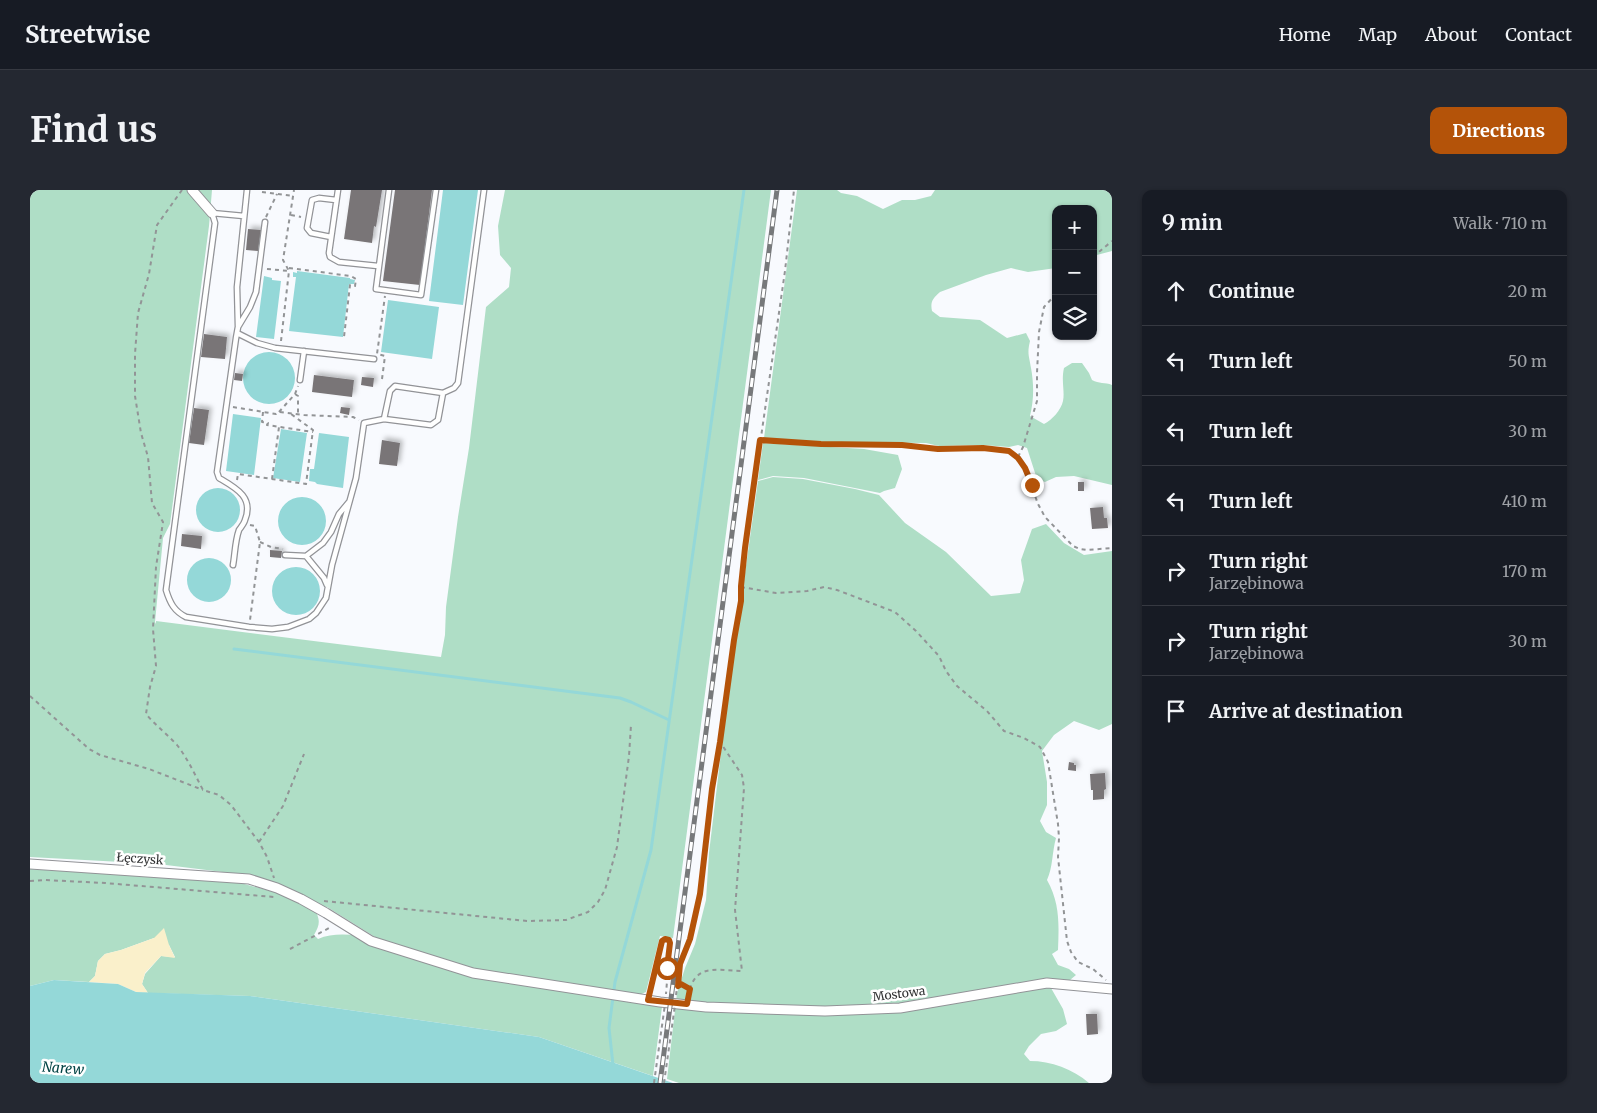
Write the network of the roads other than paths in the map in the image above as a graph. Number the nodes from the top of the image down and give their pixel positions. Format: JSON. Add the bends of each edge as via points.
{"nodes":[{"id":1,"x":192,"y":190,"type":"edge"},
{"id":2,"x":247,"y":190,"type":"edge"},
{"id":3,"x":338,"y":190,"type":"edge"},
{"id":4,"x":389,"y":190,"type":"edge"},
{"id":5,"x":436,"y":190,"type":"edge"},
{"id":6,"x":484,"y":190,"type":"edge"},
{"id":7,"x":336,"y":200,"type":"junction"},
{"id":8,"x":212,"y":213,"type":"junction"},
{"id":9,"x":244,"y":216,"type":"junction"},
{"id":10,"x":265,"y":222,"type":"road end"},
{"id":11,"x":331,"y":237,"type":"junction"},
{"id":12,"x":378,"y":266,"type":"junction"},
{"id":13,"x":238,"y":327,"type":"junction"},
{"id":14,"x":237,"y":333,"type":"junction"},
{"id":15,"x":304,"y":351,"type":"junction"},
{"id":16,"x":374,"y":359,"type":"dead end"},
{"id":17,"x":300,"y":380,"type":"road end"},
{"id":18,"x":443,"y":392,"type":"junction"},
{"id":19,"x":384,"y":419,"type":"junction"},
{"id":20,"x":350,"y":500,"type":"junction"},
{"id":21,"x":286,"y":554,"type":"road end"},
{"id":22,"x":306,"y":556,"type":"junction"},
{"id":23,"x":233,"y":565,"type":"dead end"},
{"id":24,"x":328,"y":586,"type":"junction"},
{"id":25,"x":30,"y":864,"type":"edge"},
{"id":26,"x":339,"y":921,"type":"joint"},
{"id":27,"x":1110,"y":989,"type":"edge"}],
"edges":[{"from":1,"to":8,"type":"street"},
{"from":2,"to":9,"type":"lane"},
{"from":3,"to":7,"type":"lane"},
{"from":4,"to":12,"type":"lane"},
{"from":5,"to":12,"type":"lane","via":[[421,295],[376,289]]},
{"from":6,"to":18,"type":"lane","via":[[460,376],[454,388]]},
{"from":7,"to":11,"type":"lane"},
{"from":7,"to":11,"type":"lane","via":[[312,200],[307,228],[311,233]]},
{"from":8,"to":9,"type":"lane"},
{"from":8,"to":24,"type":"lane","via":[[215,223],[166,590],[174,608],[186,617],[272,629],[309,619],[322,606]]},
{"from":9,"to":13,"type":"lane","via":[[237,287]]},
{"from":10,"to":13,"type":"lane","via":[[256,292]]},
{"from":11,"to":12,"type":"lane","via":[[329,253],[334,260]]},
{"from":13,"to":14,"type":"lane"},
{"from":14,"to":15,"type":"lane","via":[[257,344]]},
{"from":14,"to":23,"type":"lane","via":[[217,472],[219,478],[241,492],[246,502],[247,515],[239,533]]},
{"from":15,"to":16,"type":"lane"},
{"from":15,"to":17,"type":"lane"},
{"from":18,"to":19,"type":"lane","via":[[395,386],[390,391]]},
{"from":18,"to":19,"type":"lane","via":[[438,420],[431,425]]},
{"from":19,"to":20,"type":"lane","via":[[364,423]]},
{"from":20,"to":22,"type":"lane","via":[[323,543]]},
{"from":20,"to":24,"type":"lane"},
{"from":21,"to":22,"type":"lane"},
{"from":22,"to":24,"type":"lane"},
{"from":25,"to":26,"type":"street","name":"Łęczysk","via":[[249,879],[301,899]]},
{"from":26,"to":27,"type":"street","name":"Mostowa","via":[[371,941],[473,973],[687,1004],[761,1010],[876,1010],[1047,983]]}]}
